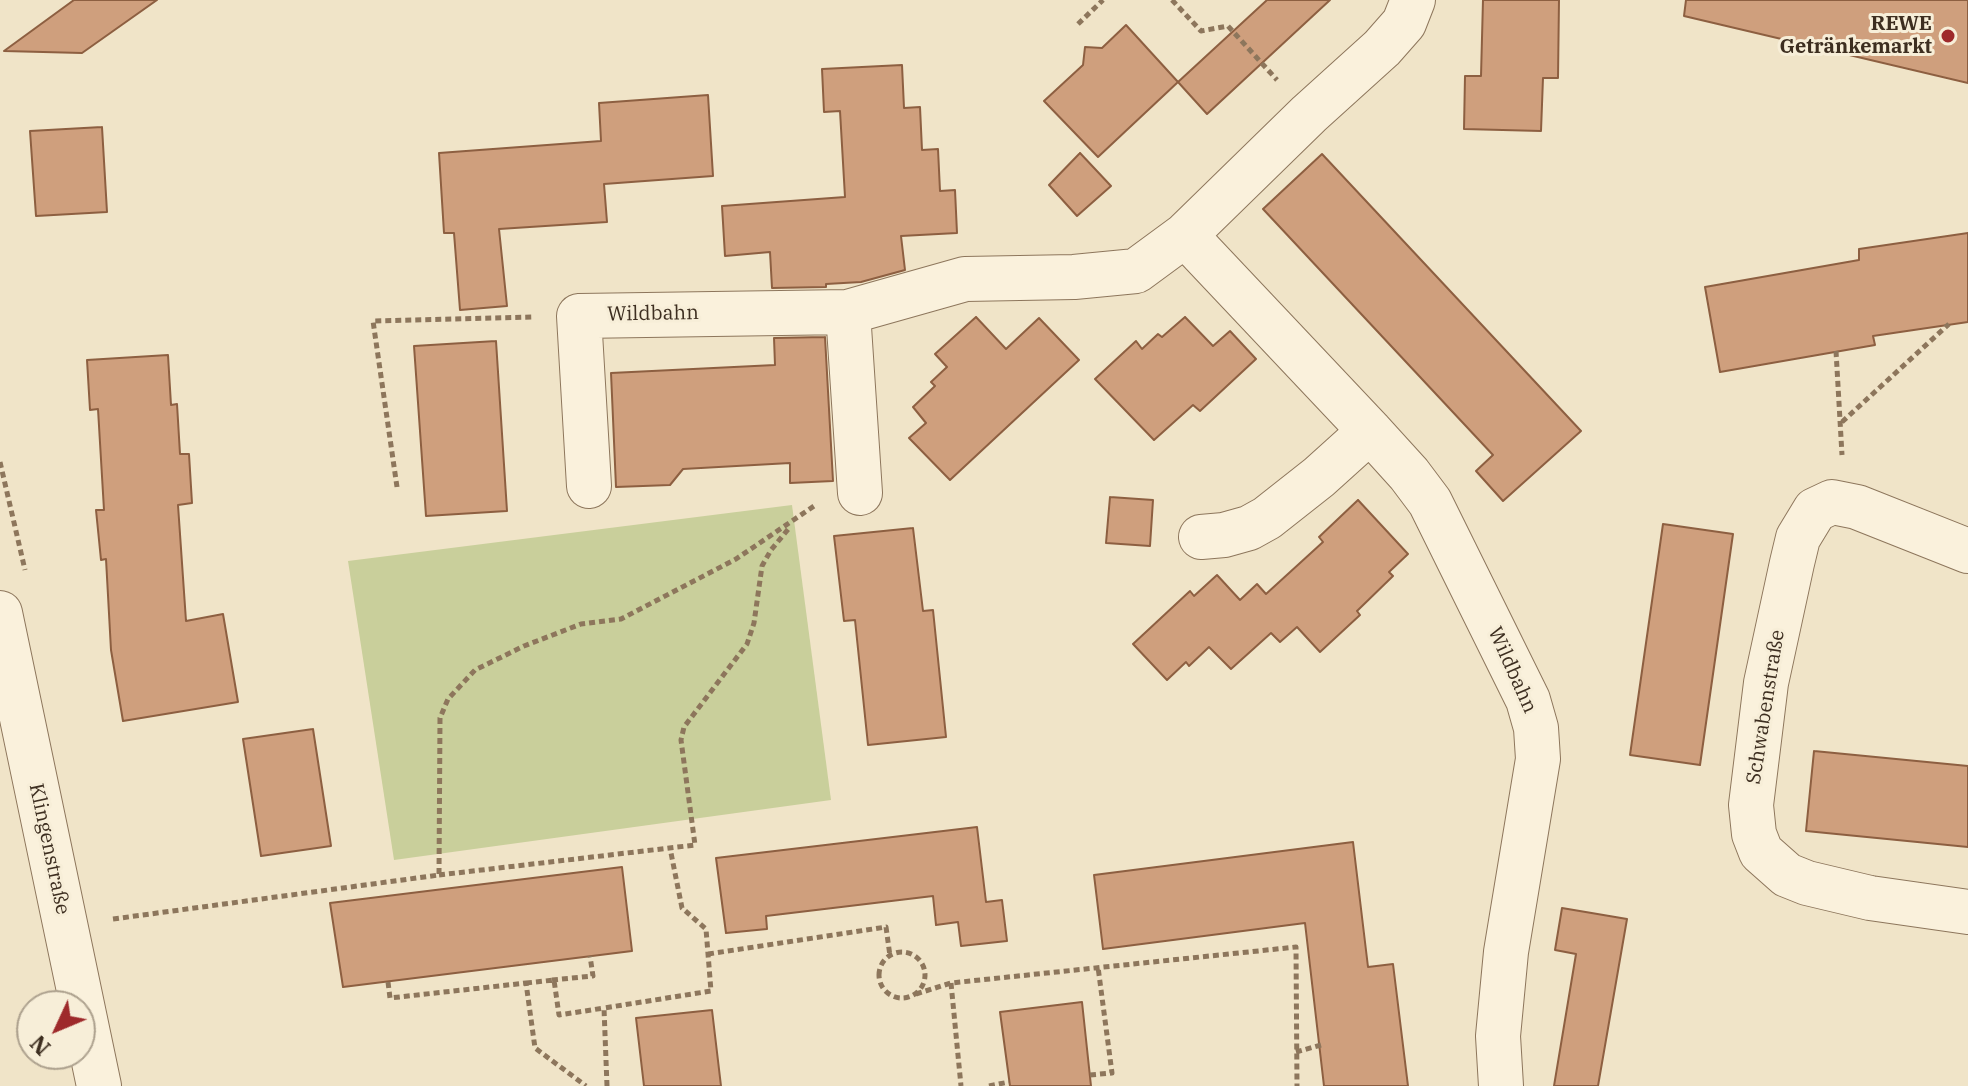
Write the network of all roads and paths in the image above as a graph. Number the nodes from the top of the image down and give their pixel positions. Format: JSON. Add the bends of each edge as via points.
{"nodes":[{"id":1,"x":1103,"y":0,"type":"edge"},
{"id":2,"x":1172,"y":0,"type":"edge"},
{"id":3,"x":1413,"y":0,"type":"edge"},
{"id":4,"x":1078,"y":24,"type":"dead end"},
{"id":5,"x":1309,"y":114,"type":"junction"},
{"id":6,"x":1185,"y":235,"type":"junction"},
{"id":7,"x":848,"y":312,"type":"junction"},
{"id":8,"x":579,"y":316,"type":"junction"},
{"id":9,"x":1949,"y":324,"type":"dead end"},
{"id":10,"x":1836,"y":351,"type":"dead end"},
{"id":11,"x":1841,"y":422,"type":"junction"},
{"id":12,"x":1370,"y":431,"type":"junction"},
{"id":13,"x":589,"y":486,"type":"dead end"},
{"id":14,"x":397,"y":487,"type":"dead end"},
{"id":15,"x":860,"y":493,"type":"dead end"},
{"id":16,"x":1843,"y":504,"type":"junction"},
{"id":17,"x":1201,"y":537,"type":"dead end"},
{"id":18,"x":1968,"y":551,"type":"edge"},
{"id":19,"x":0,"y":613,"type":"edge"},
{"id":20,"x":11,"y":721,"type":"edge"},
{"id":21,"x":670,"y":848,"type":"junction"},
{"id":22,"x":439,"y":875,"type":"junction"},
{"id":23,"x":1968,"y":912,"type":"edge"},
{"id":24,"x":104,"y":921,"type":"dead end"},
{"id":25,"x":708,"y":954,"type":"junction"},
{"id":26,"x":590,"y":956,"type":"dead end"},
{"id":27,"x":890,"y":956,"type":"junction"},
{"id":28,"x":1098,"y":967,"type":"junction"},
{"id":29,"x":551,"y":980,"type":"junction"},
{"id":30,"x":388,"y":982,"type":"dead end"},
{"id":31,"x":526,"y":983,"type":"junction"},
{"id":32,"x":951,"y":983,"type":"junction"},
{"id":33,"x":916,"y":994,"type":"junction"},
{"id":34,"x":604,"y":1008,"type":"junction"},
{"id":35,"x":1321,"y":1045,"type":"dead end"},
{"id":36,"x":1296,"y":1052,"type":"junction"},
{"id":37,"x":1090,"y":1075,"type":"dead end"},
{"id":38,"x":1009,"y":1082,"type":"dead end"},
{"id":39,"x":99,"y":1086,"type":"edge"},
{"id":40,"x":586,"y":1086,"type":"edge"},
{"id":41,"x":607,"y":1086,"type":"edge"},
{"id":42,"x":961,"y":1086,"type":"edge"},
{"id":43,"x":989,"y":1086,"type":"edge"},
{"id":44,"x":1297,"y":1086,"type":"edge"},
{"id":45,"x":1501,"y":1086,"type":"edge"}],
"edges":[{"from":1,"to":4,"type":"path"},
{"from":2,"to":5,"type":"path","via":[[1201,31],[1228,26]]},
{"from":3,"to":5,"type":"street","name":"Wildbahn","via":[[1404,23],[1382,48]]},
{"from":5,"to":6,"type":"street","name":"Wildbahn"},
{"from":6,"to":7,"type":"street","name":"Wildbahn","via":[[1136,271],[965,279]]},
{"from":6,"to":12,"type":"street","name":"Wildbahn"},
{"from":7,"to":8,"type":"street","name":"Wildbahn"},
{"from":7,"to":15,"type":"street"},
{"from":8,"to":13,"type":"street","name":"Wildbahn"},
{"from":8,"to":14,"type":"path","via":[[373,321]]},
{"from":9,"to":11,"type":"path"},
{"from":10,"to":11,"type":"path"},
{"from":11,"to":16,"type":"path"},
{"from":12,"to":17,"type":"street","via":[[1267,518]]},
{"from":12,"to":45,"type":"street","name":"Wildbahn","via":[[1430,502],[1513,667],[1536,728],[1538,759],[1503,980]]},
{"from":16,"to":18,"type":"street"},
{"from":16,"to":23,"type":"street","name":"Schwabenstraße","via":[[1832,502],[1815,510],[1798,538],[1766,683],[1751,805],[1754,834],[1774,865],[1807,883]]},
{"from":19,"to":20,"type":"street","name":"Klingenstraße"},
{"from":20,"to":39,"type":"street","name":"Klingenstraße"},
{"from":21,"to":22,"type":"path"},
{"from":21,"to":22,"type":"path","via":[[695,845],[681,740],[684,727],[747,644],[762,566],[796,520],[736,559],[621,619],[581,624],[475,670],[448,699],[440,718]]},
{"from":21,"to":25,"type":"path","via":[[682,908],[706,929]]},
{"from":22,"to":24,"type":"path"},
{"from":25,"to":27,"type":"path","via":[[886,927]]},
{"from":25,"to":34,"type":"path","via":[[711,991]]},
{"from":26,"to":29,"type":"path","via":[[593,976]]},
{"from":27,"to":33,"type":"path","via":[[905,952],[919,959],[925,981]]},
{"from":27,"to":33,"type":"path","via":[[880,967],[883,988],[902,998]]},
{"from":28,"to":32,"type":"path"},
{"from":28,"to":36,"type":"path","via":[[1296,947]]},
{"from":28,"to":37,"type":"path","via":[[1112,1073]]},
{"from":29,"to":31,"type":"path"},
{"from":29,"to":34,"type":"path","via":[[559,1015]]},
{"from":30,"to":31,"type":"path","via":[[390,998]]},
{"from":31,"to":40,"type":"path","via":[[535,1048]]},
{"from":32,"to":33,"type":"path"},
{"from":32,"to":42,"type":"path"},
{"from":34,"to":41,"type":"path"},
{"from":35,"to":36,"type":"path"},
{"from":36,"to":44,"type":"path"},
{"from":38,"to":43,"type":"path"}]}
